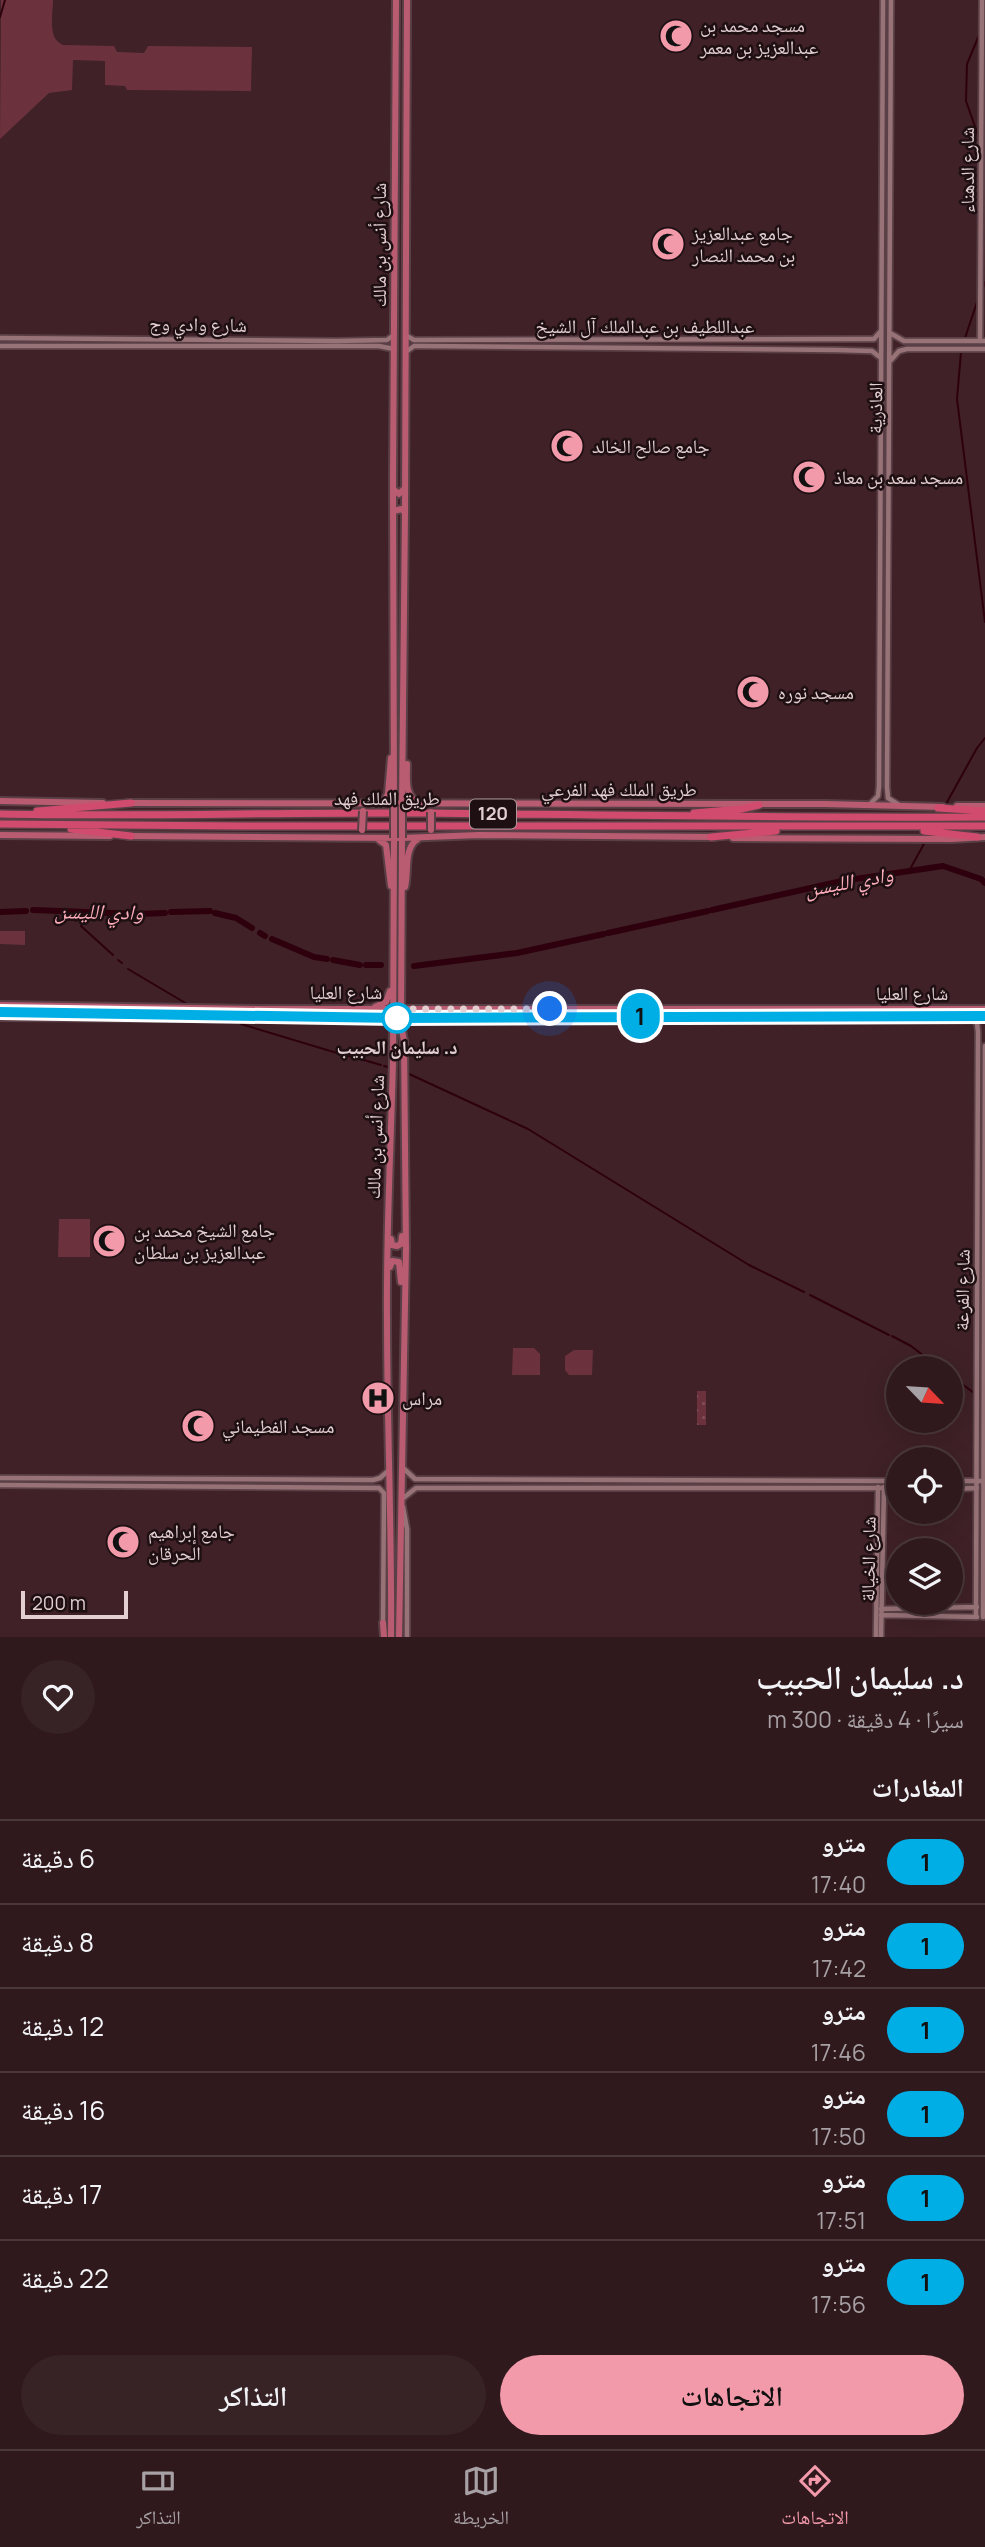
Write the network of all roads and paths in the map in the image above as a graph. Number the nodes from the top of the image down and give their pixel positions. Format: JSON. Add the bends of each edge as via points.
{"nodes":[{"id":1,"x":396,"y":0,"type":"edge"},
{"id":2,"x":407,"y":0,"type":"edge"},
{"id":3,"x":883,"y":0,"type":"edge"},
{"id":4,"x":891,"y":0,"type":"edge"},
{"id":5,"x":982,"y":0,"type":"edge"},
{"id":6,"x":395,"y":127,"type":"junction"},
{"id":7,"x":407,"y":127,"type":"junction"},
{"id":8,"x":883,"y":134,"type":"junction"},
{"id":9,"x":891,"y":135,"type":"junction"},
{"id":10,"x":983,"y":152,"type":"edge"},
{"id":11,"x":406,"y":158,"type":"junction"},
{"id":12,"x":395,"y":159,"type":"junction"},
{"id":13,"x":882,"y":272,"type":"junction"},
{"id":14,"x":890,"y":272,"type":"junction"},
{"id":15,"x":882,"y":330,"type":"junction"},
{"id":16,"x":890,"y":333,"type":"junction"},
{"id":17,"x":394,"y":335,"type":"junction"},
{"id":18,"x":407,"y":336,"type":"junction"},
{"id":19,"x":0,"y":338,"type":"edge"},
{"id":20,"x":865,"y":339,"type":"junction"},
{"id":21,"x":983,"y":339,"type":"edge"},
{"id":22,"x":745,"y":341,"type":"junction"},
{"id":23,"x":904,"y":341,"type":"junction"},
{"id":24,"x":959,"y":341,"type":"junction"},
{"id":25,"x":379,"y":343,"type":"junction"},
{"id":26,"x":425,"y":343,"type":"junction"},
{"id":27,"x":475,"y":343,"type":"junction"},
{"id":28,"x":0,"y":346,"type":"edge"},
{"id":29,"x":744,"y":348,"type":"junction"},
{"id":30,"x":394,"y":349,"type":"junction"},
{"id":31,"x":960,"y":349,"type":"junction"},
{"id":32,"x":985,"y":349,"type":"edge"},
{"id":33,"x":865,"y":350,"type":"junction"},
{"id":34,"x":903,"y":350,"type":"junction"},
{"id":35,"x":407,"y":351,"type":"junction"},
{"id":36,"x":881,"y":358,"type":"junction"},
{"id":37,"x":890,"y":360,"type":"junction"},
{"id":38,"x":881,"y":427,"type":"junction"},
{"id":39,"x":889,"y":428,"type":"junction"},
{"id":40,"x":405,"y":485,"type":"junction"},
{"id":41,"x":393,"y":489,"type":"junction"},
{"id":42,"x":393,"y":511,"type":"junction"},
{"id":43,"x":405,"y":513,"type":"junction"},
{"id":44,"x":880,"y":615,"type":"junction"},
{"id":45,"x":888,"y":615,"type":"junction"},
{"id":46,"x":394,"y":743,"type":"junction"},
{"id":47,"x":404,"y":743,"type":"junction"},
{"id":48,"x":879,"y":786,"type":"junction"},
{"id":49,"x":887,"y":787,"type":"junction"},
{"id":50,"x":0,"y":801,"type":"edge"},
{"id":51,"x":131,"y":803,"type":"junction"},
{"id":52,"x":352,"y":803,"type":"junction"},
{"id":53,"x":371,"y":804,"type":"junction"},
{"id":54,"x":398,"y":804,"type":"junction"},
{"id":55,"x":421,"y":805,"type":"junction"},
{"id":56,"x":438,"y":805,"type":"junction"},
{"id":57,"x":760,"y":805,"type":"junction"},
{"id":58,"x":869,"y":805,"type":"junction"},
{"id":59,"x":903,"y":807,"type":"junction"},
{"id":60,"x":938,"y":808,"type":"joint"},
{"id":61,"x":985,"y":809,"type":"edge"},
{"id":62,"x":0,"y":814,"type":"edge"},
{"id":63,"x":18,"y":815,"type":"junction"},
{"id":64,"x":675,"y":817,"type":"junction"},
{"id":65,"x":985,"y":817,"type":"edge"},
{"id":66,"x":0,"y":824,"type":"edge"},
{"id":67,"x":39,"y":825,"type":"junction"},
{"id":68,"x":985,"y":826,"type":"edge"},
{"id":69,"x":811,"y":827,"type":"junction"},
{"id":70,"x":892,"y":827,"type":"junction"},
{"id":71,"x":364,"y":833,"type":"junction"},
{"id":72,"x":433,"y":833,"type":"junction"},
{"id":73,"x":0,"y":835,"type":"edge"},
{"id":74,"x":131,"y":836,"type":"junction"},
{"id":75,"x":421,"y":837,"type":"junction"},
{"id":76,"x":711,"y":837,"type":"junction"},
{"id":77,"x":981,"y":837,"type":"edge"},
{"id":78,"x":398,"y":838,"type":"junction"},
{"id":79,"x":394,"y":895,"type":"junction"},
{"id":80,"x":402,"y":896,"type":"junction"},
{"id":81,"x":393,"y":982,"type":"junction"},
{"id":82,"x":402,"y":986,"type":"junction"},
{"id":83,"x":0,"y":1004,"type":"edge"},
{"id":84,"x":373,"y":1008,"type":"junction"},
{"id":85,"x":393,"y":1008,"type":"junction"},
{"id":86,"x":422,"y":1008,"type":"junction"},
{"id":87,"x":402,"y":1009,"type":"junction"},
{"id":88,"x":985,"y":1009,"type":"edge"},
{"id":89,"x":0,"y":1017,"type":"edge"},
{"id":90,"x":392,"y":1019,"type":"junction"},
{"id":91,"x":401,"y":1019,"type":"junction"},
{"id":92,"x":421,"y":1019,"type":"junction"},
{"id":93,"x":971,"y":1019,"type":"junction"},
{"id":94,"x":985,"y":1019,"type":"edge"},
{"id":95,"x":978,"y":1032,"type":"junction"},
{"id":96,"x":985,"y":1032,"type":"edge"},
{"id":97,"x":404,"y":1041,"type":"junction"},
{"id":98,"x":985,"y":1046,"type":"edge"},
{"id":99,"x":404,"y":1192,"type":"junction"},
{"id":100,"x":388,"y":1195,"type":"junction"},
{"id":101,"x":387,"y":1321,"type":"junction"},
{"id":102,"x":404,"y":1326,"type":"junction"},
{"id":103,"x":401,"y":1467,"type":"junction"},
{"id":104,"x":388,"y":1471,"type":"junction"},
{"id":105,"x":0,"y":1478,"type":"edge"},
{"id":106,"x":89,"y":1478,"type":"junction"},
{"id":107,"x":202,"y":1478,"type":"junction"},
{"id":108,"x":415,"y":1479,"type":"junction"},
{"id":109,"x":558,"y":1480,"type":"junction"},
{"id":110,"x":568,"y":1480,"type":"junction"},
{"id":111,"x":881,"y":1481,"type":"junction"},
{"id":112,"x":886,"y":1481,"type":"edge"},
{"id":113,"x":963,"y":1481,"type":"joint"},
{"id":114,"x":975,"y":1481,"type":"junction"},
{"id":115,"x":982,"y":1481,"type":"junction"},
{"id":116,"x":0,"y":1485,"type":"edge"},
{"id":117,"x":89,"y":1486,"type":"junction"},
{"id":118,"x":202,"y":1486,"type":"junction"},
{"id":119,"x":881,"y":1487,"type":"junction"},
{"id":120,"x":886,"y":1487,"type":"edge"},
{"id":121,"x":415,"y":1488,"type":"junction"},
{"id":122,"x":557,"y":1488,"type":"junction"},
{"id":123,"x":568,"y":1488,"type":"junction"},
{"id":124,"x":976,"y":1488,"type":"junction"},
{"id":125,"x":983,"y":1488,"type":"junction"},
{"id":126,"x":964,"y":1489,"type":"joint"},
{"id":127,"x":389,"y":1492,"type":"junction"},
{"id":128,"x":401,"y":1501,"type":"junction"},
{"id":129,"x":385,"y":1542,"type":"junction"},
{"id":130,"x":976,"y":1607,"type":"junction"},
{"id":131,"x":967,"y":1608,"type":"junction"},
{"id":132,"x":879,"y":1609,"type":"junction"},
{"id":133,"x":985,"y":1612,"type":"edge"},
{"id":134,"x":879,"y":1615,"type":"junction"},
{"id":135,"x":967,"y":1617,"type":"junction"},
{"id":136,"x":975,"y":1617,"type":"junction"},
{"id":137,"x":383,"y":1623,"type":"joint"},
{"id":138,"x":384,"y":1637,"type":"edge"},
{"id":139,"x":391,"y":1637,"type":"edge"},
{"id":140,"x":399,"y":1637,"type":"edge"},
{"id":141,"x":407,"y":1637,"type":"edge"},
{"id":142,"x":879,"y":1637,"type":"edge"}],
"edges":[{"from":1,"to":6,"type":"main road","name":"شارع أنس بن مالك"},
{"from":2,"to":7,"type":"main road","name":"شارع أنس بن مالك"},
{"from":3,"to":8,"type":"street","name":"العاذرية"},
{"from":4,"to":9,"type":"street","name":"العاذرية"},
{"from":5,"to":10,"type":"street","name":"شارع الدهناء"},
{"from":6,"to":7,"type":"main road","via":[[401,131]]},
{"from":6,"to":12,"type":"main road","name":"شارع أنس بن مالك"},
{"from":7,"to":11,"type":"main road","name":"شارع أنس بن مالك"},
{"from":8,"to":9,"type":"street"},
{"from":8,"to":13,"type":"street","name":"العاذرية"},
{"from":9,"to":14,"type":"street","name":"العاذرية"},
{"from":10,"to":21,"type":"street","name":"شارع الدهناء"},
{"from":11,"to":12,"type":"main road"},
{"from":11,"to":18,"type":"main road","name":"شارع أنس بن مالك"},
{"from":12,"to":17,"type":"main road","name":"شارع أنس بن مالك"},
{"from":13,"to":14,"type":"street"},
{"from":13,"to":15,"type":"street","name":"العاذرية"},
{"from":14,"to":16,"type":"street","name":"العاذرية"},
{"from":15,"to":20,"type":"street","name":"عبداللطيف بن عبدالملك آل الشيخ","via":[[874,339]]},
{"from":15,"to":36,"type":"street","name":"العاذرية"},
{"from":16,"to":23,"type":"street"},
{"from":16,"to":37,"type":"street","name":"العاذرية"},
{"from":17,"to":25,"type":"street","name":"شارع وادي وج"},
{"from":17,"to":30,"type":"main road","name":"شارع أنس بن مالك"},
{"from":18,"to":26,"type":"street","name":"عبداللطيف بن عبدالملك آل الشيخ"},
{"from":18,"to":35,"type":"main road","name":"شارع أنس بن مالك"},
{"from":19,"to":25,"type":"street","name":"شارع وادي وج"},
{"from":20,"to":22,"type":"street","name":"عبداللطيف بن عبدالملك آل الشيخ"},
{"from":20,"to":33,"type":"street","via":[[870,346]]},
{"from":21,"to":24,"type":"street"},
{"from":22,"to":27,"type":"street","name":"عبداللطيف بن عبدالملك آل الشيخ"},
{"from":22,"to":29,"type":"street"},
{"from":23,"to":24,"type":"street"},
{"from":23,"to":34,"type":"street"},
{"from":24,"to":31,"type":"street"},
{"from":25,"to":28,"type":"street","name":"شارع وادي وج"},
{"from":25,"to":30,"type":"street","name":"شارع وادي وج"},
{"from":26,"to":27,"type":"street","name":"عبداللطيف بن عبدالملك آل الشيخ"},
{"from":26,"to":35,"type":"street","name":"عبداللطيف بن عبدالملك آل الشيخ"},
{"from":27,"to":29,"type":"street","name":"عبداللطيف بن عبدالملك آل الشيخ"},
{"from":29,"to":33,"type":"street","name":"عبداللطيف بن عبدالملك آل الشيخ"},
{"from":30,"to":41,"type":"main road","name":"شارع أنس بن مالك"},
{"from":31,"to":32,"type":"street"},
{"from":31,"to":34,"type":"street"},
{"from":33,"to":36,"type":"street","name":"عبداللطيف بن عبدالملك آل الشيخ"},
{"from":34,"to":37,"type":"street"},
{"from":35,"to":40,"type":"main road","name":"شارع أنس بن مالك"},
{"from":36,"to":38,"type":"street","name":"العاذرية"},
{"from":37,"to":39,"type":"street","name":"العاذرية"},
{"from":38,"to":39,"type":"street"},
{"from":38,"to":44,"type":"street","name":"العاذرية"},
{"from":39,"to":45,"type":"street","name":"العاذرية"},
{"from":40,"to":41,"type":"main road","via":[[403,493]]},
{"from":40,"to":43,"type":"main road","name":"شارع أنس بن مالك"},
{"from":41,"to":42,"type":"main road","name":"شارع أنس بن مالك"},
{"from":42,"to":43,"type":"main road"},
{"from":42,"to":46,"type":"main road","name":"شارع أنس بن مالك"},
{"from":43,"to":47,"type":"main road","name":"شارع أنس بن مالك"},
{"from":44,"to":45,"type":"street"},
{"from":44,"to":48,"type":"street","name":"العاذرية"},
{"from":45,"to":49,"type":"street","name":"العاذرية"},
{"from":46,"to":53,"type":"main road","via":[[388,794]]},
{"from":46,"to":54,"type":"main road","name":"شارع أنس بن مالك"},
{"from":47,"to":54,"type":"main road","name":"شارع أنس بن مالك"},
{"from":47,"to":55,"type":"main road","via":[[408,793]]},
{"from":48,"to":49,"type":"street","via":[[884,791]]},
{"from":48,"to":58,"type":"street","name":"العاذرية","via":[[878,796]]},
{"from":49,"to":59,"type":"street","via":[[890,801]]},
{"from":50,"to":51,"type":"main road","name":"طريق الملك فهد الفرعي"},
{"from":51,"to":52,"type":"main road","name":"طريق الملك فهد الفرعي"},
{"from":51,"to":63,"type":"highway"},
{"from":52,"to":53,"type":"main road","name":"طريق الملك فهد الفرعي"},
{"from":52,"to":71,"type":"main road","bridge":true,"via":[[363,811]]},
{"from":53,"to":54,"type":"main road","name":"طريق الملك فهد الفرعي"},
{"from":54,"to":55,"type":"main road","name":"طريق الملك فهد الفرعي"},
{"from":54,"to":78,"type":"main road","name":"شارع أنس بن مالك","bridge":true},
{"from":55,"to":56,"type":"main road","name":"طريق الملك فهد الفرعي"},
{"from":56,"to":57,"type":"main road","name":"طريق الملك فهد الفرعي"},
{"from":56,"to":72,"type":"main road","bridge":true,"via":[[431,812]]},
{"from":57,"to":58,"type":"main road","name":"طريق الملك فهد الفرعي"},
{"from":57,"to":64,"type":"highway"},
{"from":58,"to":59,"type":"main road","name":"طريق الملك فهد الفرعي"},
{"from":59,"to":60,"type":"main road","name":"طريق الملك فهد الفرعي"},
{"from":60,"to":61,"type":"highway"},
{"from":62,"to":63,"type":"highway","name":"طريق الملك فهد","number":"120"},
{"from":63,"to":64,"type":"highway","name":"طريق الملك فهد","number":"120"},
{"from":64,"to":65,"type":"highway","name":"طريق الملك فهد","number":"120"},
{"from":66,"to":67,"type":"highway","name":"طريق الملك فهد","number":"120"},
{"from":67,"to":69,"type":"highway","name":"طريق الملك فهد","number":"120"},
{"from":67,"to":74,"type":"highway"},
{"from":68,"to":70,"type":"highway","name":"طريق الملك فهد","number":"120"},
{"from":69,"to":70,"type":"highway","name":"طريق الملك فهد","number":"120"},
{"from":69,"to":76,"type":"highway"},
{"from":70,"to":77,"type":"highway"},
{"from":71,"to":74,"type":"main road"},
{"from":71,"to":78,"type":"main road"},
{"from":71,"to":79,"type":"main road","via":[[386,845]]},
{"from":72,"to":75,"type":"main road"},
{"from":72,"to":76,"type":"main road"},
{"from":73,"to":74,"type":"main road"},
{"from":75,"to":78,"type":"main road"},
{"from":75,"to":80,"type":"main road","via":[[409,849]]},
{"from":76,"to":77,"type":"main road"},
{"from":78,"to":79,"type":"main road","name":"شارع أنس بن مالك"},
{"from":78,"to":80,"type":"main road"},
{"from":79,"to":81,"type":"main road","name":"شارع أنس بن مالك"},
{"from":80,"to":82,"type":"main road"},
{"from":81,"to":84,"type":"main road","via":[[386,1002]]},
{"from":81,"to":85,"type":"main road","name":"شارع أنس بن مالك"},
{"from":82,"to":86,"type":"main road","via":[[410,1002]]},
{"from":82,"to":87,"type":"main road"},
{"from":83,"to":84,"type":"main road","name":"شارع العليا"},
{"from":84,"to":85,"type":"main road","name":"شارع العليا"},
{"from":85,"to":87,"type":"main road","name":"شارع العليا"},
{"from":85,"to":90,"type":"main road","name":"شارع أنس بن مالك"},
{"from":86,"to":87,"type":"main road","name":"شارع العليا"},
{"from":86,"to":88,"type":"main road","name":"شارع العليا"},
{"from":87,"to":91,"type":"main road"},
{"from":89,"to":90,"type":"main road","name":"شارع العليا"},
{"from":90,"to":91,"type":"main road","name":"شارع العليا"},
{"from":90,"to":100,"type":"main road","name":"شارع أنس بن مالك"},
{"from":91,"to":92,"type":"main road","name":"شارع العليا"},
{"from":91,"to":97,"type":"main road"},
{"from":92,"to":93,"type":"main road","name":"شارع العليا"},
{"from":92,"to":97,"type":"main road","via":[[407,1025]]},
{"from":93,"to":94,"type":"main road","name":"شارع العليا"},
{"from":93,"to":95,"type":"street","name":"شارع الفرعة"},
{"from":95,"to":96,"type":"street"},
{"from":95,"to":114,"type":"street","name":"شارع الفرعة"},
{"from":97,"to":99,"type":"main road"},
{"from":98,"to":115,"type":"street","name":"شارع الفرعة"},
{"from":99,"to":100,"type":"main road","via":[[402,1242],[397,1247],[391,1243]]},
{"from":99,"to":102,"type":"main road"},
{"from":100,"to":101,"type":"main road","name":"شارع أنس بن مالك"},
{"from":101,"to":102,"type":"main road","via":[[391,1264],[397,1261]]},
{"from":101,"to":104,"type":"main road","name":"شارع أنس بن مالك"},
{"from":102,"to":103,"type":"main road"},
{"from":103,"to":108,"type":"street"},
{"from":103,"to":128,"type":"main road"},
{"from":104,"to":107,"type":"street","via":[[373,1480]]},
{"from":104,"to":127,"type":"main road","name":"شارع أنس بن مالك"},
{"from":105,"to":106,"type":"street"},
{"from":106,"to":107,"type":"street"},
{"from":106,"to":117,"type":"street"},
{"from":107,"to":118,"type":"street"},
{"from":108,"to":109,"type":"street"},
{"from":108,"to":121,"type":"street","via":[[411,1484]]},
{"from":109,"to":110,"type":"street"},
{"from":109,"to":122,"type":"street"},
{"from":110,"to":111,"type":"street"},
{"from":110,"to":123,"type":"street"},
{"from":111,"to":112,"type":"street"},
{"from":111,"to":119,"type":"street","name":"شارع الخيالة"},
{"from":113,"to":114,"type":"street"},
{"from":113,"to":126,"type":"street","via":[[971,1485]]},
{"from":114,"to":115,"type":"street"},
{"from":114,"to":124,"type":"street","name":"شارع الفرعة"},
{"from":115,"to":125,"type":"street","name":"شارع الفرعة"},
{"from":116,"to":117,"type":"street"},
{"from":117,"to":118,"type":"street"},
{"from":118,"to":129,"type":"street","via":[[379,1488],[384,1493]]},
{"from":119,"to":120,"type":"street"},
{"from":119,"to":123,"type":"street"},
{"from":119,"to":132,"type":"street","name":"شارع الخيالة"},
{"from":121,"to":122,"type":"street"},
{"from":121,"to":128,"type":"street"},
{"from":122,"to":123,"type":"street"},
{"from":124,"to":125,"type":"street"},
{"from":124,"to":126,"type":"street"},
{"from":124,"to":130,"type":"street","name":"شارع الفرعة"},
{"from":125,"to":133,"type":"street","name":"شارع الفرعة"},
{"from":127,"to":129,"type":"street"},
{"from":127,"to":139,"type":"main road","name":"شارع أنس بن مالك"},
{"from":128,"to":140,"type":"main road"},
{"from":128,"to":141,"type":"street","via":[[407,1529]]},
{"from":129,"to":137,"type":"street"},
{"from":130,"to":131,"type":"street"},
{"from":130,"to":133,"type":"street"},
{"from":130,"to":136,"type":"street","name":"شارع الفرعة"},
{"from":131,"to":132,"type":"street"},
{"from":131,"to":135,"type":"street","via":[[973,1615]]},
{"from":132,"to":134,"type":"street","name":"شارع الخيالة"},
{"from":133,"to":136,"type":"street"},
{"from":134,"to":135,"type":"street"},
{"from":134,"to":142,"type":"street","name":"شارع الخيالة"},
{"from":135,"to":136,"type":"street"},
{"from":137,"to":138,"type":"main road"}]}
